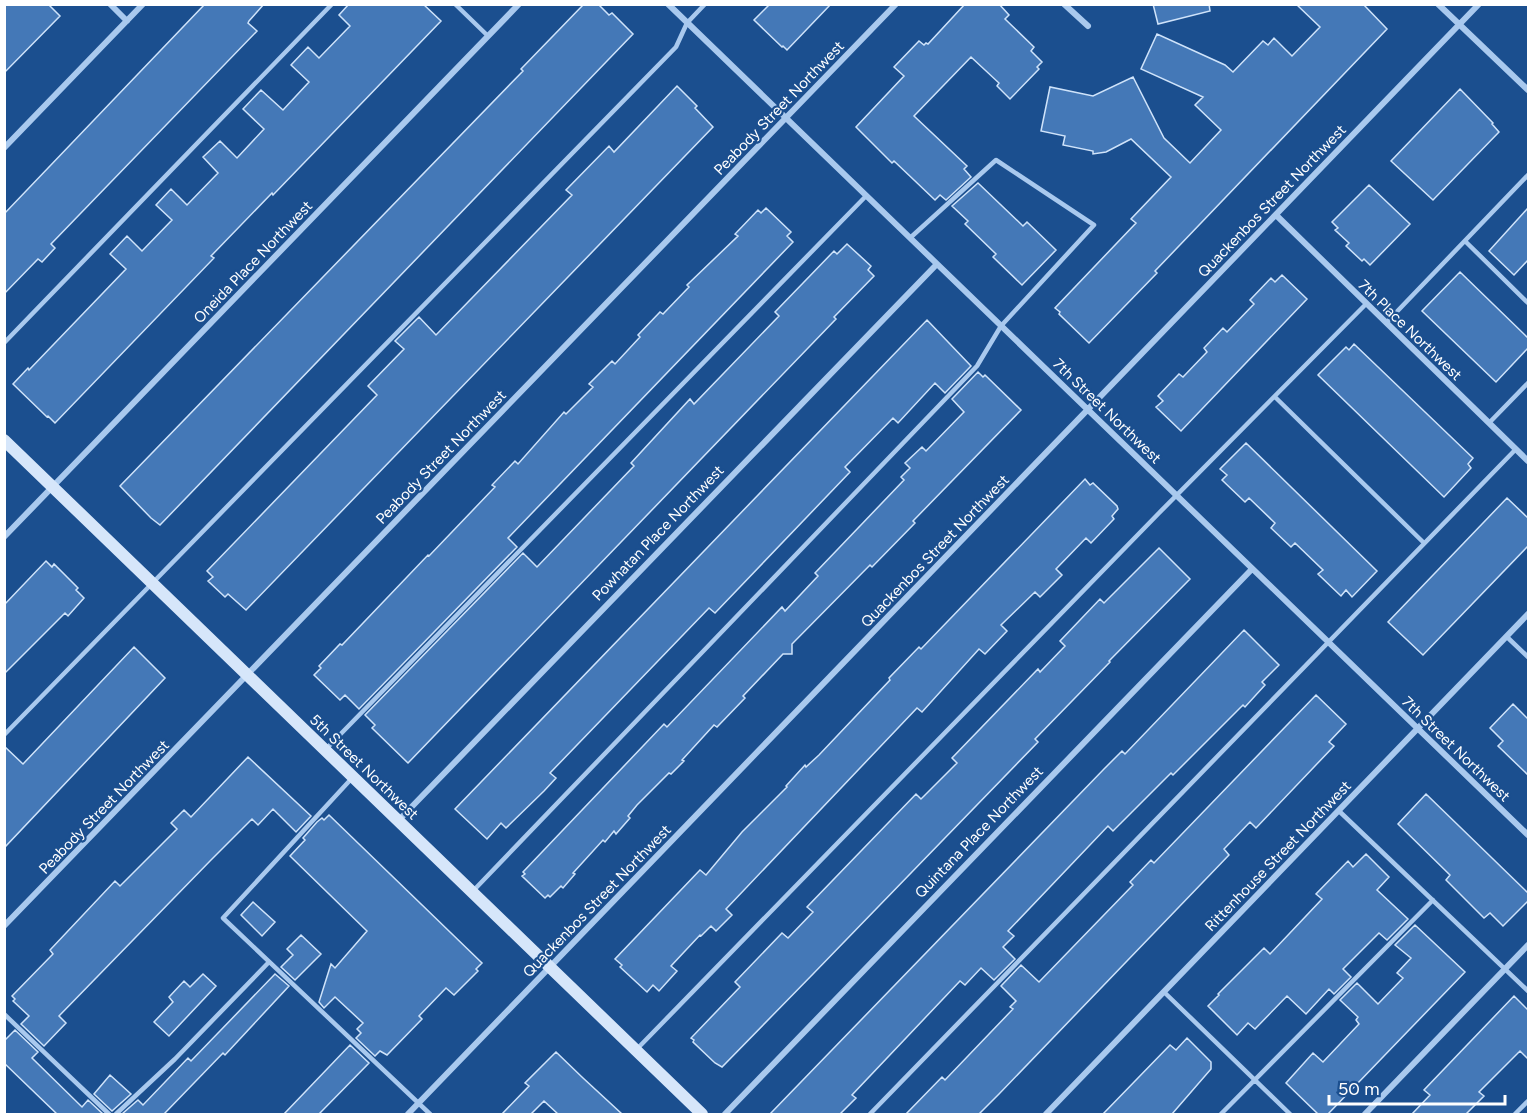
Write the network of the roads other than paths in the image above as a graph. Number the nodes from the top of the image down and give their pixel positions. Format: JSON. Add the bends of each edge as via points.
{"nodes":[{"id":1,"x":110,"y":4,"type":"edge"},
{"id":2,"x":143,"y":4,"type":"edge"},
{"id":3,"x":332,"y":4,"type":"edge"},
{"id":4,"x":455,"y":4,"type":"edge"},
{"id":5,"x":519,"y":4,"type":"edge"},
{"id":6,"x":668,"y":4,"type":"edge"},
{"id":7,"x":705,"y":4,"type":"edge"},
{"id":8,"x":896,"y":4,"type":"edge"},
{"id":9,"x":1064,"y":4,"type":"edge"},
{"id":10,"x":1438,"y":4,"type":"edge"},
{"id":11,"x":1479,"y":4,"type":"edge"},
{"id":12,"x":127,"y":21,"type":"junction"},
{"id":13,"x":687,"y":23,"type":"junction"},
{"id":14,"x":1459,"y":25,"type":"junction"},
{"id":15,"x":1088,"y":26,"type":"dead end"},
{"id":16,"x":488,"y":36,"type":"junction"},
{"id":17,"x":1528,"y":90,"type":"edge"},
{"id":18,"x":786,"y":118,"type":"junction"},
{"id":19,"x":4,"y":148,"type":"edge"},
{"id":20,"x":1528,"y":175,"type":"edge"},
{"id":21,"x":866,"y":196,"type":"junction"},
{"id":22,"x":1276,"y":215,"type":"junction"},
{"id":23,"x":910,"y":238,"type":"junction"},
{"id":24,"x":1466,"y":242,"type":"junction"},
{"id":25,"x":937,"y":264,"type":"junction"},
{"id":26,"x":1528,"y":303,"type":"edge"},
{"id":27,"x":1366,"y":304,"type":"junction"},
{"id":28,"x":1386,"y":323,"type":"junction"},
{"id":29,"x":1001,"y":326,"type":"junction"},
{"id":30,"x":4,"y":343,"type":"edge"},
{"id":31,"x":1528,"y":383,"type":"edge"},
{"id":32,"x":1275,"y":397,"type":"junction"},
{"id":33,"x":1088,"y":409,"type":"junction"},
{"id":34,"x":1490,"y":423,"type":"junction"},
{"id":35,"x":4,"y":440,"type":"edge"},
{"id":36,"x":1515,"y":449,"type":"junction"},
{"id":37,"x":1528,"y":461,"type":"edge"},
{"id":38,"x":53,"y":487,"type":"junction"},
{"id":39,"x":1176,"y":495,"type":"junction"},
{"id":40,"x":4,"y":537,"type":"edge"},
{"id":41,"x":1424,"y":543,"type":"junction"},
{"id":42,"x":1252,"y":569,"type":"junction"},
{"id":43,"x":153,"y":584,"type":"junction"},
{"id":44,"x":1528,"y":614,"type":"edge"},
{"id":45,"x":1507,"y":637,"type":"junction"},
{"id":46,"x":1328,"y":641,"type":"junction"},
{"id":47,"x":1528,"y":657,"type":"edge"},
{"id":48,"x":248,"y":675,"type":"junction"},
{"id":49,"x":1418,"y":729,"type":"junction"},
{"id":50,"x":4,"y":735,"type":"edge"},
{"id":51,"x":325,"y":750,"type":"junction"},
{"id":52,"x":353,"y":777,"type":"junction"},
{"id":53,"x":1339,"y":811,"type":"junction"},
{"id":54,"x":398,"y":821,"type":"junction"},
{"id":55,"x":1528,"y":835,"type":"edge"},
{"id":56,"x":472,"y":892,"type":"junction"},
{"id":57,"x":1433,"y":900,"type":"junction"},
{"id":58,"x":4,"y":926,"type":"edge"},
{"id":59,"x":1528,"y":945,"type":"edge"},
{"id":60,"x":269,"y":962,"type":"junction"},
{"id":61,"x":550,"y":968,"type":"junction"},
{"id":62,"x":1505,"y":969,"type":"junction"},
{"id":63,"x":1528,"y":991,"type":"edge"},
{"id":64,"x":1164,"y":992,"type":"junction"},
{"id":65,"x":4,"y":1014,"type":"edge"},
{"id":66,"x":636,"y":1051,"type":"junction"},
{"id":67,"x":1254,"y":1080,"type":"junction"},
{"id":68,"x":1528,"y":1101,"type":"edge"},
{"id":69,"x":419,"y":1103,"type":"junction"},
{"id":70,"x":109,"y":1114,"type":"edge"},
{"id":71,"x":116,"y":1114,"type":"edge"},
{"id":72,"x":408,"y":1114,"type":"edge"},
{"id":73,"x":430,"y":1114,"type":"edge"},
{"id":74,"x":702,"y":1114,"type":"edge"},
{"id":75,"x":724,"y":1114,"type":"edge"},
{"id":76,"x":870,"y":1114,"type":"edge"},
{"id":77,"x":1046,"y":1114,"type":"edge"},
{"id":78,"x":1221,"y":1114,"type":"edge"},
{"id":79,"x":1290,"y":1114,"type":"edge"},
{"id":80,"x":1365,"y":1114,"type":"edge"},
{"id":81,"x":1515,"y":1114,"type":"edge"}],
"edges":[{"from":1,"to":12,"type":"street"},
{"from":2,"to":12,"type":"street"},
{"from":3,"to":30,"type":"lane"},
{"from":4,"to":16,"type":"lane"},
{"from":5,"to":16,"type":"street","name":"Oneida Place Northwest"},
{"from":6,"to":13,"type":"street","name":"7th Street Northwest"},
{"from":7,"to":13,"type":"lane"},
{"from":8,"to":18,"type":"street","name":"Peabody Street Northwest"},
{"from":9,"to":15,"type":"street"},
{"from":10,"to":14,"type":"street"},
{"from":11,"to":14,"type":"street","name":"Quackenbos Street Northwest"},
{"from":12,"to":19,"type":"street"},
{"from":13,"to":18,"type":"street","name":"7th Street Northwest"},
{"from":13,"to":43,"type":"lane","via":[[676,47]]},
{"from":14,"to":17,"type":"street"},
{"from":14,"to":22,"type":"street","name":"Quackenbos Street Northwest"},
{"from":16,"to":38,"type":"street","name":"Oneida Place Northwest"},
{"from":18,"to":21,"type":"street","name":"7th Street Northwest"},
{"from":18,"to":48,"type":"street","name":"Peabody Street Northwest"},
{"from":20,"to":24,"type":"lane"},
{"from":21,"to":23,"type":"street","name":"7th Street Northwest"},
{"from":21,"to":51,"type":"lane"},
{"from":22,"to":27,"type":"street","name":"7th Place Northwest"},
{"from":22,"to":33,"type":"street","name":"Quackenbos Street Northwest"},
{"from":23,"to":25,"type":"street","name":"7th Street Northwest"},
{"from":23,"to":29,"type":"lane","via":[[996,160],[1094,225]]},
{"from":24,"to":26,"type":"lane"},
{"from":24,"to":28,"type":"lane"},
{"from":25,"to":29,"type":"street","name":"7th Street Northwest"},
{"from":25,"to":54,"type":"street","name":"Powhatan Place Northwest"},
{"from":27,"to":28,"type":"street","name":"7th Place Northwest"},
{"from":27,"to":32,"type":"lane"},
{"from":28,"to":34,"type":"street","name":"7th Place Northwest"},
{"from":29,"to":33,"type":"street","name":"7th Street Northwest"},
{"from":29,"to":56,"type":"lane","via":[[977,366]]},
{"from":31,"to":34,"type":"lane"},
{"from":32,"to":39,"type":"lane"},
{"from":32,"to":41,"type":"lane"},
{"from":33,"to":39,"type":"street","name":"7th Street Northwest"},
{"from":33,"to":61,"type":"street","name":"Quackenbos Street Northwest"},
{"from":34,"to":36,"type":"street","name":"7th Place Northwest"},
{"from":35,"to":38,"type":"street","name":"5th Street Northwest"},
{"from":36,"to":37,"type":"street","name":"7th Place Northwest"},
{"from":36,"to":41,"type":"lane"},
{"from":38,"to":40,"type":"street","name":"Oneida Place Northwest"},
{"from":38,"to":43,"type":"street","name":"5th Street Northwest"},
{"from":39,"to":42,"type":"street","name":"7th Street Northwest"},
{"from":39,"to":66,"type":"lane"},
{"from":41,"to":46,"type":"lane"},
{"from":42,"to":46,"type":"street","name":"7th Street Northwest"},
{"from":42,"to":75,"type":"street","name":"Quintana Place Northwest"},
{"from":43,"to":48,"type":"street","name":"5th Street Northwest"},
{"from":43,"to":50,"type":"lane"},
{"from":44,"to":45,"type":"street","name":"Rittenhouse Street Northwest"},
{"from":45,"to":47,"type":"lane"},
{"from":45,"to":49,"type":"street","name":"Rittenhouse Street Northwest"},
{"from":46,"to":49,"type":"street","name":"7th Street Northwest"},
{"from":46,"to":76,"type":"lane"},
{"from":48,"to":51,"type":"street","name":"5th Street Northwest"},
{"from":48,"to":58,"type":"street","name":"Peabody Street Northwest"},
{"from":49,"to":53,"type":"street","name":"Rittenhouse Street Northwest"},
{"from":49,"to":55,"type":"street","name":"7th Street Northwest"},
{"from":51,"to":52,"type":"street","name":"5th Street Northwest"},
{"from":52,"to":54,"type":"street","name":"5th Street Northwest"},
{"from":52,"to":60,"type":"lane","via":[[223,918]]},
{"from":53,"to":57,"type":"lane"},
{"from":53,"to":64,"type":"street","name":"Rittenhouse Street Northwest"},
{"from":54,"to":56,"type":"street","name":"5th Street Northwest"},
{"from":56,"to":61,"type":"street","name":"5th Street Northwest"},
{"from":57,"to":62,"type":"lane"},
{"from":57,"to":67,"type":"lane"},
{"from":59,"to":62,"type":"street"},
{"from":60,"to":69,"type":"lane"},
{"from":60,"to":71,"type":"lane","via":[[176,1059]]},
{"from":61,"to":66,"type":"street","name":"5th Street Northwest"},
{"from":61,"to":69,"type":"street","name":"Quackenbos Street Northwest"},
{"from":62,"to":63,"type":"lane"},
{"from":62,"to":80,"type":"street"},
{"from":64,"to":67,"type":"lane"},
{"from":64,"to":77,"type":"street","name":"Rittenhouse Street Northwest"},
{"from":65,"to":70,"type":"lane"},
{"from":66,"to":74,"type":"street","name":"5th Street Northwest"},
{"from":67,"to":78,"type":"lane"},
{"from":67,"to":79,"type":"lane"},
{"from":68,"to":81,"type":"lane"},
{"from":69,"to":72,"type":"street","name":"Quackenbos Street Northwest"},
{"from":69,"to":73,"type":"lane"}]}
